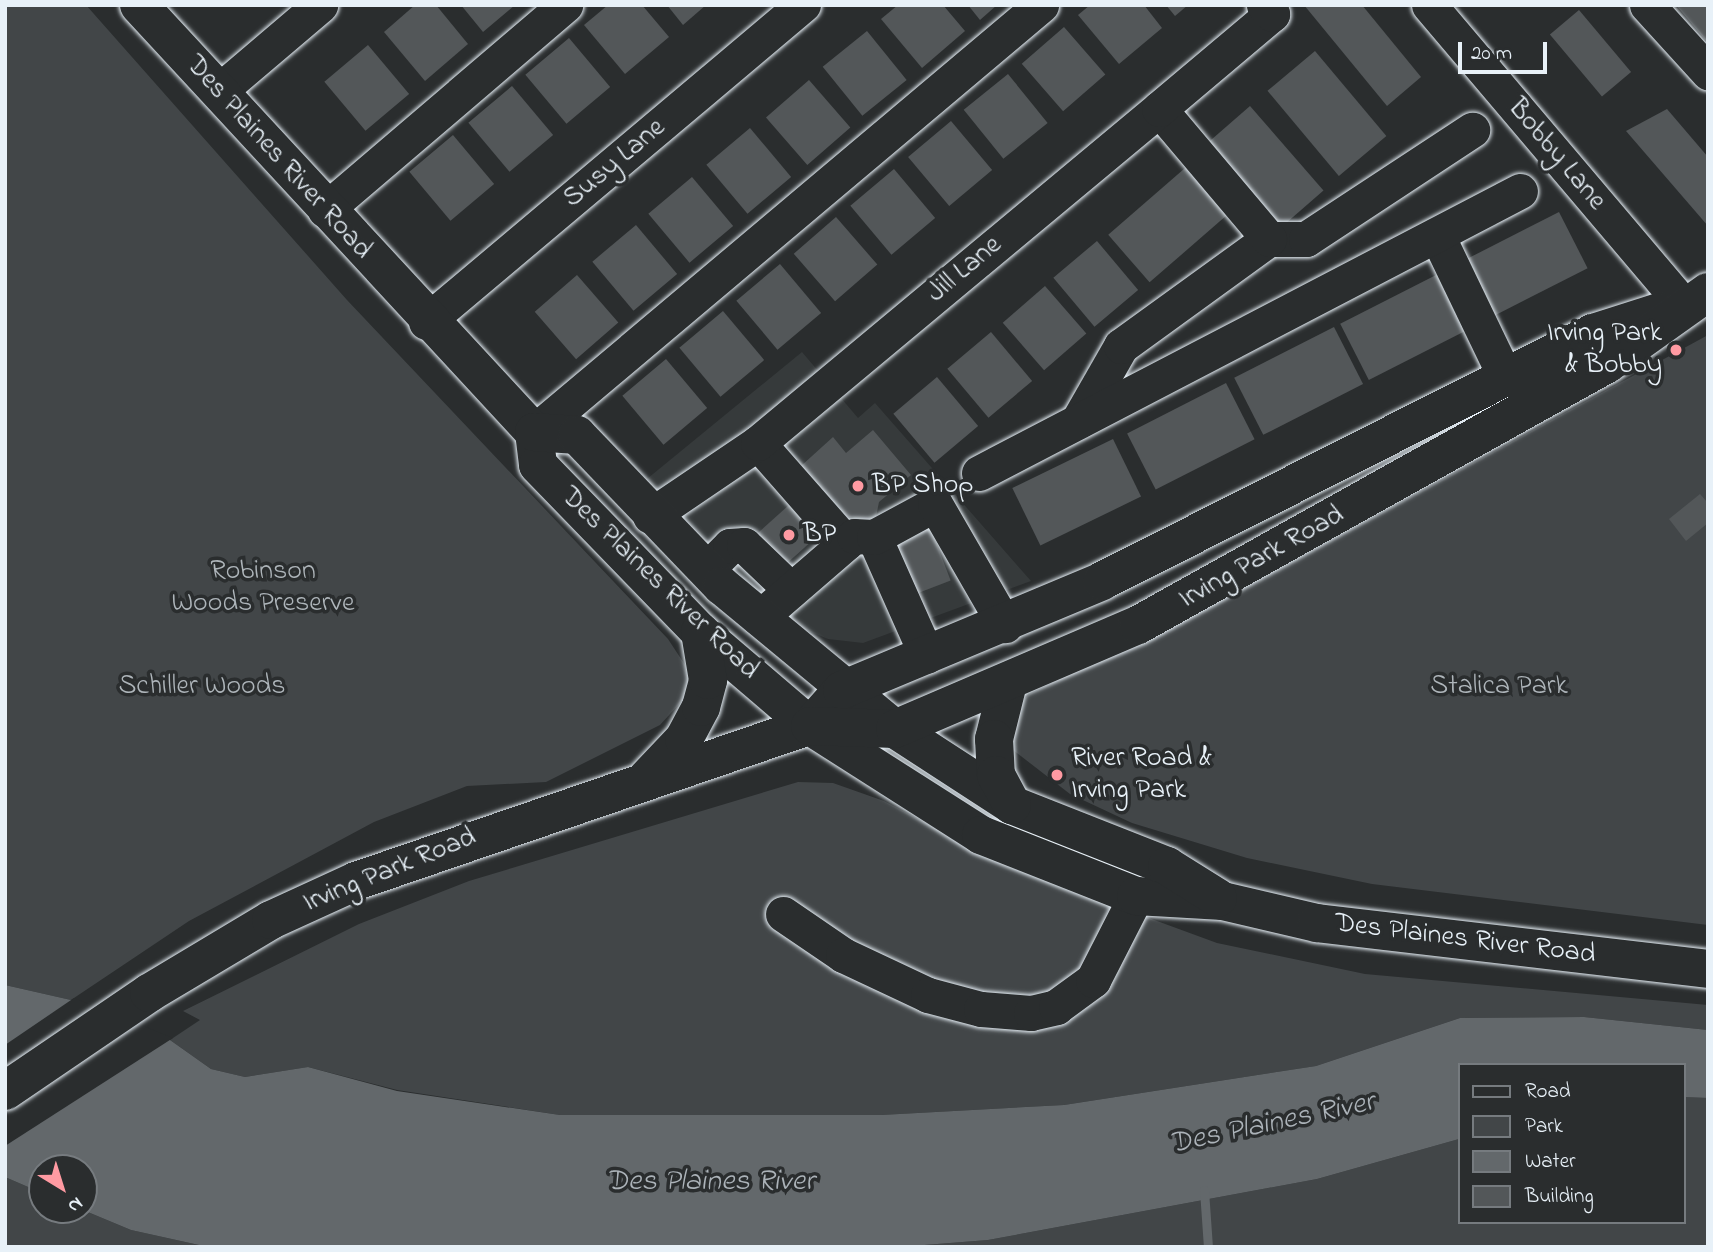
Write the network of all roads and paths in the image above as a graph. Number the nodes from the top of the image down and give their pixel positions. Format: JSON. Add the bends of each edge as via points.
{"nodes":[{"id":1,"x":139,"y":5,"type":"edge"},
{"id":2,"x":320,"y":5,"type":"edge"},
{"id":3,"x":565,"y":5,"type":"edge"},
{"id":4,"x":803,"y":5,"type":"edge"},
{"id":5,"x":1041,"y":5,"type":"edge"},
{"id":6,"x":1429,"y":5,"type":"edge"},
{"id":7,"x":1647,"y":5,"type":"edge"},
{"id":8,"x":1268,"y":10,"type":"edge"},
{"id":9,"x":1708,"y":72,"type":"edge"},
{"id":10,"x":219,"y":90,"type":"junction"},
{"id":11,"x":1160,"y":108,"type":"junction"},
{"id":12,"x":1472,"y":130,"type":"dead end"},
{"id":13,"x":1520,"y":191,"type":"dead end"},
{"id":14,"x":325,"y":210,"type":"junction"},
{"id":15,"x":1437,"y":235,"type":"junction"},
{"id":16,"x":1269,"y":239,"type":"junction"},
{"id":17,"x":1701,"y":297,"type":"edge"},
{"id":18,"x":426,"y":322,"type":"junction"},
{"id":19,"x":1505,"y":376,"type":"junction"},
{"id":20,"x":1078,"y":421,"type":"junction"},
{"id":21,"x":534,"y":432,"type":"junction"},
{"id":22,"x":758,"y":443,"type":"junction"},
{"id":23,"x":979,"y":473,"type":"dead end"},
{"id":24,"x":650,"y":516,"type":"junction"},
{"id":25,"x":860,"y":540,"type":"junction"},
{"id":26,"x":706,"y":570,"type":"junction"},
{"id":27,"x":791,"y":590,"type":"junction"},
{"id":28,"x":759,"y":618,"type":"junction"},
{"id":29,"x":1005,"y":625,"type":"junction"},
{"id":30,"x":700,"y":632,"type":"junction"},
{"id":31,"x":927,"y":656,"type":"junction"},
{"id":32,"x":1008,"y":683,"type":"junction"},
{"id":33,"x":842,"y":690,"type":"junction"},
{"id":34,"x":810,"y":726,"type":"junction"},
{"id":35,"x":895,"y":729,"type":"junction"},
{"id":36,"x":644,"y":782,"type":"junction"},
{"id":37,"x":1012,"y":805,"type":"junction"},
{"id":38,"x":1136,"y":896,"type":"junction"},
{"id":39,"x":1223,"y":901,"type":"junction"},
{"id":40,"x":783,"y":914,"type":"dead end"},
{"id":41,"x":1708,"y":969,"type":"edge"},
{"id":42,"x":5,"y":1091,"type":"edge"}],
"edges":[{"from":1,"to":10,"type":"main road","name":"Des Plaines River Road"},
{"from":2,"to":10,"type":"street"},
{"from":3,"to":14,"type":"street"},
{"from":4,"to":18,"type":"street","name":"Susy Lane"},
{"from":5,"to":21,"type":"street"},
{"from":6,"to":17,"type":"street","name":"Bobby Lane"},
{"from":7,"to":9,"type":"street"},
{"from":8,"to":11,"type":"street","name":"Jill Lane"},
{"from":10,"to":14,"type":"main road","name":"Des Plaines River Road"},
{"from":11,"to":16,"type":"street"},
{"from":11,"to":22,"type":"street","name":"Jill Lane"},
{"from":12,"to":16,"type":"street","via":[[1306,239]]},
{"from":13,"to":15,"type":"street"},
{"from":14,"to":18,"type":"main road","name":"Des Plaines River Road"},
{"from":15,"to":19,"type":"street"},
{"from":15,"to":20,"type":"street"},
{"from":16,"to":20,"type":"street","via":[[1121,346]]},
{"from":17,"to":19,"type":"main road","name":"Irving Park Road","via":[[1593,332]]},
{"from":17,"to":32,"type":"main road","name":"Irving Park Road","via":[[1607,364],[1268,557]]},
{"from":18,"to":21,"type":"main road","name":"Des Plaines River Road"},
{"from":19,"to":29,"type":"main road","name":"Irving Park Road"},
{"from":20,"to":23,"type":"street"},
{"from":21,"to":24,"type":"main road","name":"Des Plaines River Road","via":[[577,435]]},
{"from":21,"to":30,"type":"main road","name":"Des Plaines River Road","via":[[538,465]]},
{"from":22,"to":24,"type":"street","name":"Jill Lane"},
{"from":22,"to":25,"type":"street"},
{"from":24,"to":26,"type":"main road","name":"Des Plaines River Road"},
{"from":25,"to":27,"type":"street"},
{"from":25,"to":29,"type":"street","via":[[935,504]]},
{"from":25,"to":31,"type":"street"},
{"from":26,"to":27,"type":"street","via":[[730,546],[744,545]]},
{"from":26,"to":28,"type":"main road","name":"Des Plaines River Road"},
{"from":27,"to":28,"type":"street"},
{"from":28,"to":33,"type":"main road","name":"Des Plaines River Road"},
{"from":29,"to":31,"type":"main road","name":"Irving Park Road"},
{"from":30,"to":34,"type":"main road","name":"Des Plaines River Road"},
{"from":30,"to":36,"type":"main road","via":[[708,680],[701,707],[684,739]]},
{"from":31,"to":33,"type":"main road","name":"Irving Park Road"},
{"from":32,"to":35,"type":"main road","name":"Irving Park Road"},
{"from":32,"to":37,"type":"main road","via":[[994,739],[996,775]]},
{"from":33,"to":34,"type":"main road","name":"Irving Park Road"},
{"from":33,"to":35,"type":"main road","name":"Des Plaines River Road"},
{"from":34,"to":35,"type":"main road","name":"Irving Park Road"},
{"from":34,"to":36,"type":"main road","name":"Irving Park Road"},
{"from":34,"to":38,"type":"main road","name":"Des Plaines River Road","via":[[981,835]]},
{"from":35,"to":37,"type":"main road","name":"Des Plaines River Road"},
{"from":36,"to":42,"type":"main road","name":"Irving Park Road","via":[[356,881],[271,920],[149,993]]},
{"from":37,"to":39,"type":"main road","name":"Des Plaines River Road","via":[[1167,866]]},
{"from":38,"to":39,"type":"main road","name":"Des Plaines River Road"},
{"from":38,"to":40,"type":"street","via":[[1093,980],[1056,1007],[1031,1013],[981,1009],[928,995],[842,955]]},
{"from":39,"to":41,"type":"main road","name":"Des Plaines River Road","via":[[1317,923]]}]}
